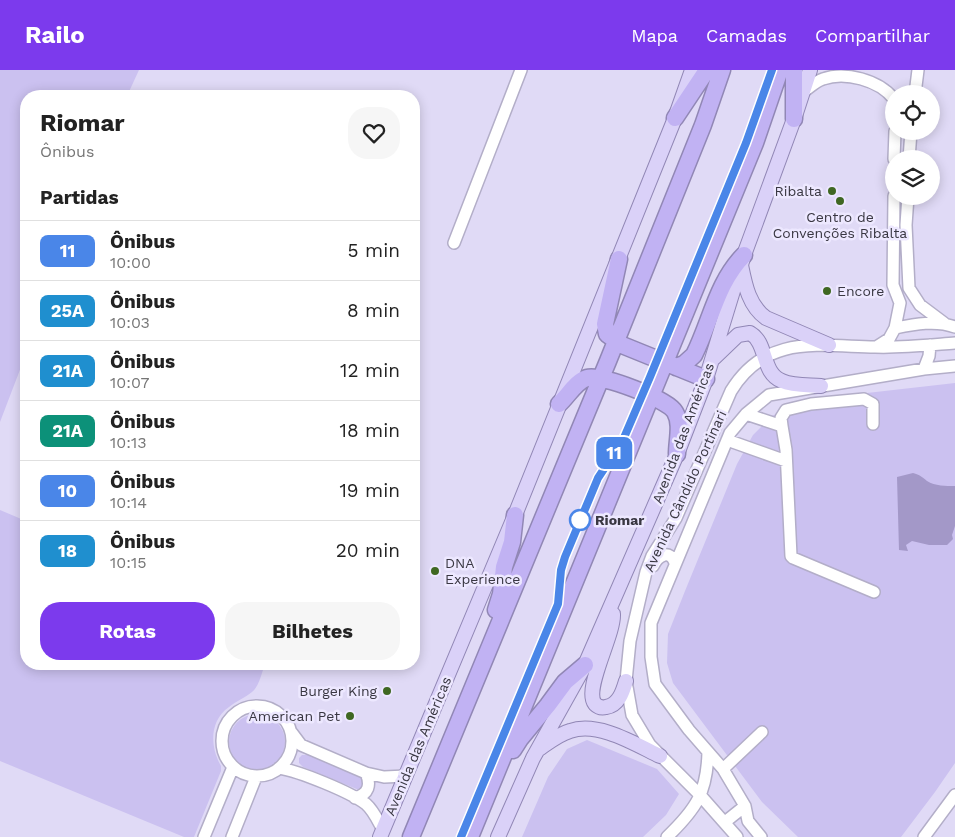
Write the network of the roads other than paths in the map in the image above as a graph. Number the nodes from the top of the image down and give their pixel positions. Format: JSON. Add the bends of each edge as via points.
{"nodes":[{"id":1,"x":521,"y":70,"type":"edge"},
{"id":2,"x":692,"y":70,"type":"edge"},
{"id":3,"x":707,"y":70,"type":"edge"},
{"id":4,"x":722,"y":70,"type":"edge"},
{"id":5,"x":780,"y":70,"type":"edge"},
{"id":6,"x":794,"y":70,"type":"edge"},
{"id":7,"x":810,"y":70,"type":"edge"},
{"id":8,"x":918,"y":71,"type":"edge"},
{"id":9,"x":912,"y":85,"type":"edge"},
{"id":10,"x":916,"y":85,"type":"edge"},
{"id":11,"x":885,"y":90,"type":"edge"},
{"id":12,"x":803,"y":92,"type":"junction"},
{"id":13,"x":675,"y":118,"type":"junction"},
{"id":14,"x":794,"y":119,"type":"junction"},
{"id":15,"x":894,"y":205,"type":"edge"},
{"id":16,"x":907,"y":205,"type":"edge"},
{"id":17,"x":454,"y":243,"type":"dead end"},
{"id":18,"x":619,"y":259,"type":"junction"},
{"id":19,"x":742,"y":260,"type":"junction"},
{"id":20,"x":914,"y":298,"type":"junction"},
{"id":21,"x":900,"y":304,"type":"junction"},
{"id":22,"x":950,"y":325,"type":"edge"},
{"id":23,"x":895,"y":328,"type":"junction"},
{"id":24,"x":616,"y":342,"type":"junction"},
{"id":25,"x":955,"y":343,"type":"edge"},
{"id":26,"x":829,"y":344,"type":"junction"},
{"id":27,"x":930,"y":345,"type":"junction"},
{"id":28,"x":876,"y":347,"type":"junction"},
{"id":29,"x":764,"y":356,"type":"junction"},
{"id":30,"x":712,"y":360,"type":"junction"},
{"id":31,"x":671,"y":365,"type":"junction"},
{"id":32,"x":955,"y":366,"type":"edge"},
{"id":33,"x":924,"y":369,"type":"junction"},
{"id":34,"x":601,"y":379,"type":"junction"},
{"id":35,"x":706,"y":379,"type":"junction"},
{"id":36,"x":821,"y":386,"type":"junction"},
{"id":37,"x":652,"y":395,"type":"junction"},
{"id":38,"x":560,"y":404,"type":"junction"},
{"id":39,"x":746,"y":414,"type":"junction"},
{"id":40,"x":718,"y":420,"type":"junction"},
{"id":41,"x":874,"y":424,"type":"dead end"},
{"id":42,"x":782,"y":426,"type":"junction"},
{"id":43,"x":727,"y":440,"type":"junction"},
{"id":44,"x":677,"y":454,"type":"junction"},
{"id":45,"x":786,"y":460,"type":"junction"},
{"id":46,"x":696,"y":513,"type":"junction"},
{"id":47,"x":515,"y":515,"type":"junction"},
{"id":48,"x":675,"y":563,"type":"junction"},
{"id":49,"x":642,"y":590,"type":"junction"},
{"id":50,"x":874,"y":592,"type":"dead end"},
{"id":51,"x":612,"y":604,"type":"junction"},
{"id":52,"x":497,"y":631,"type":"junction"},
{"id":53,"x":585,"y":665,"type":"junction"},
{"id":54,"x":626,"y":681,"type":"junction"},
{"id":55,"x":291,"y":732,"type":"junction"},
{"id":56,"x":762,"y":732,"type":"dead end"},
{"id":57,"x":539,"y":749,"type":"junction"},
{"id":58,"x":708,"y":752,"type":"junction"},
{"id":59,"x":660,"y":756,"type":"junction"},
{"id":60,"x":232,"y":767,"type":"junction"},
{"id":61,"x":280,"y":768,"type":"junction"},
{"id":62,"x":723,"y":769,"type":"junction"},
{"id":63,"x":366,"y":773,"type":"junction"},
{"id":64,"x":406,"y":776,"type":"junction"},
{"id":65,"x":256,"y":777,"type":"junction"},
{"id":66,"x":700,"y":795,"type":"junction"},
{"id":67,"x":955,"y":795,"type":"edge"},
{"id":68,"x":356,"y":798,"type":"junction"},
{"id":69,"x":486,"y":798,"type":"junction"},
{"id":70,"x":744,"y":806,"type":"junction"},
{"id":71,"x":725,"y":822,"type":"junction"},
{"id":72,"x":382,"y":834,"type":"edge"},
{"id":73,"x":204,"y":837,"type":"edge"},
{"id":74,"x":232,"y":837,"type":"edge"},
{"id":75,"x":411,"y":837,"type":"edge"},
{"id":76,"x":470,"y":837,"type":"edge"},
{"id":77,"x":498,"y":837,"type":"edge"},
{"id":78,"x":667,"y":837,"type":"edge"},
{"id":79,"x":737,"y":837,"type":"edge"},
{"id":80,"x":761,"y":837,"type":"edge"},
{"id":81,"x":924,"y":837,"type":"edge"}],
"edges":[{"from":1,"to":17,"type":"street"},
{"from":2,"to":13,"type":"main road","name":"Avenida das Américas"},
{"from":3,"to":13,"type":"highway"},
{"from":4,"to":24,"type":"highway","name":"Avenida das Américas"},
{"from":5,"to":31,"type":"highway"},
{"from":6,"to":14,"type":"highway"},
{"from":7,"to":12,"type":"main road","name":"Avenida das Américas"},
{"from":8,"to":9,"type":"street"},
{"from":8,"to":10,"type":"street"},
{"from":11,"to":12,"type":"street","via":[[852,76],[834,76]]},
{"from":12,"to":14,"type":"main road","name":"Avenida das Américas"},
{"from":13,"to":18,"type":"main road","name":"Avenida das Américas"},
{"from":14,"to":19,"type":"main road","name":"Avenida das Américas"},
{"from":15,"to":21,"type":"street","via":[[893,285]]},
{"from":16,"to":20,"type":"street","via":[[909,288]]},
{"from":18,"to":24,"type":"highway","via":[[606,324],[607,334]]},
{"from":18,"to":38,"type":"main road","name":"Avenida das Américas"},
{"from":19,"to":26,"type":"main road","via":[[750,299],[760,314]]},
{"from":19,"to":30,"type":"main road","name":"Avenida das Américas"},
{"from":19,"to":31,"type":"highway","via":[[735,264],[727,277],[694,355],[684,364]]},
{"from":20,"to":21,"type":"street","via":[[909,303]]},
{"from":20,"to":22,"type":"street"},
{"from":21,"to":23,"type":"street"},
{"from":22,"to":23,"type":"street","via":[[916,324]]},
{"from":23,"to":28,"type":"street","via":[[888,339]]},
{"from":24,"to":31,"type":"highway"},
{"from":24,"to":34,"type":"highway","name":"Avenida das Américas"},
{"from":25,"to":27,"type":"street","name":"Avenida Cândido Portinari"},
{"from":26,"to":28,"type":"street","name":"Avenida Cândido Portinari"},
{"from":26,"to":29,"type":"street","name":"Avenida Cândido Portinari","via":[[785,349]]},
{"from":27,"to":28,"type":"street","name":"Avenida Cândido Portinari"},
{"from":27,"to":33,"type":"street"},
{"from":29,"to":30,"type":"main road","via":[[758,339],[745,333],[733,339]]},
{"from":29,"to":36,"type":"main road","via":[[773,376],[781,381]]},
{"from":29,"to":40,"type":"street","name":"Avenida Cândido Portinari","via":[[739,377]]},
{"from":30,"to":35,"type":"main road","name":"Avenida das Américas"},
{"from":31,"to":35,"type":"highway"},
{"from":31,"to":37,"type":"highway"},
{"from":32,"to":33,"type":"street","name":"Avenida Cândido Portinari"},
{"from":33,"to":36,"type":"street","name":"Avenida Cândido Portinari"},
{"from":34,"to":37,"type":"highway"},
{"from":34,"to":38,"type":"highway","via":[[590,377],[580,382]]},
{"from":34,"to":52,"type":"highway","name":"Avenida das Américas"},
{"from":35,"to":44,"type":"main road","name":"Avenida das Américas"},
{"from":36,"to":39,"type":"street","name":"Avenida Cândido Portinari","via":[[769,395]]},
{"from":37,"to":44,"type":"highway","via":[[676,412]]},
{"from":37,"to":69,"type":"highway"},
{"from":38,"to":47,"type":"main road","name":"Avenida das Américas"},
{"from":39,"to":42,"type":"street"},
{"from":39,"to":43,"type":"street","name":"Avenida Cândido Portinari"},
{"from":40,"to":46,"type":"street","via":[[685,508],[687,516]]},
{"from":40,"to":49,"type":"street","name":"Avenida Cândido Portinari","via":[[676,518],[652,556]]},
{"from":41,"to":42,"type":"street","via":[[873,404],[864,399],[810,404],[786,410],[781,418]]},
{"from":42,"to":45,"type":"street"},
{"from":43,"to":45,"type":"street"},
{"from":43,"to":46,"type":"street","name":"Avenida Cândido Portinari"},
{"from":44,"to":51,"type":"main road","name":"Avenida das Américas"},
{"from":45,"to":50,"type":"street","via":[[791,556]]},
{"from":46,"to":48,"type":"street","name":"Avenida Cândido Portinari"},
{"from":47,"to":52,"type":"highway","via":[[495,616]]},
{"from":47,"to":64,"type":"main road","name":"Avenida das Américas"},
{"from":48,"to":49,"type":"street","via":[[670,555],[659,556]]},
{"from":48,"to":58,"type":"street","name":"Avenida Cândido Portinari","via":[[651,623],[653,673],[655,684]]},
{"from":49,"to":54,"type":"street","name":"Avenida Cândido Portinari","via":[[630,641]]},
{"from":51,"to":53,"type":"main road","name":"Avenida das Américas"},
{"from":51,"to":54,"type":"main road","via":[[611,632],[592,686],[595,704],[600,708],[616,703]]},
{"from":52,"to":75,"type":"highway","name":"Avenida das Américas"},
{"from":53,"to":57,"type":"main road","name":"Avenida das Américas"},
{"from":53,"to":69,"type":"highway","via":[[565,682],[520,739]]},
{"from":54,"to":59,"type":"street","name":"Avenida Cândido Portinari","via":[[632,715]]},
{"from":55,"to":60,"type":"street","via":[[276,711],[253,706],[242,709],[226,724],[222,735],[225,758]]},
{"from":55,"to":61,"type":"street","via":[[290,752]]},
{"from":55,"to":63,"type":"street","via":[[301,745]]},
{"from":56,"to":62,"type":"street"},
{"from":57,"to":59,"type":"main road","via":[[569,731],[586,729],[618,736]]},
{"from":57,"to":77,"type":"main road","name":"Avenida das Américas"},
{"from":58,"to":62,"type":"street","name":"Avenida Cândido Portinari"},
{"from":58,"to":66,"type":"street","via":[[707,776]]},
{"from":59,"to":66,"type":"street","name":"Avenida Cândido Portinari"},
{"from":60,"to":65,"type":"street"},
{"from":60,"to":73,"type":"street"},
{"from":61,"to":65,"type":"street"},
{"from":61,"to":68,"type":"street","via":[[294,770]]},
{"from":62,"to":70,"type":"street","name":"Avenida Cândido Portinari"},
{"from":63,"to":64,"type":"street","via":[[384,777]]},
{"from":63,"to":68,"type":"street","via":[[370,781],[367,790]]},
{"from":64,"to":72,"type":"main road","name":"Avenida das Américas"},
{"from":65,"to":74,"type":"street"},
{"from":66,"to":71,"type":"street","name":"Avenida Cândido Portinari"},
{"from":66,"to":78,"type":"street","via":[[687,817]]},
{"from":67,"to":81,"type":"street"},
{"from":68,"to":72,"type":"street","via":[[375,814]]},
{"from":69,"to":76,"type":"highway"},
{"from":70,"to":71,"type":"street"},
{"from":70,"to":80,"type":"street","name":"Avenida Cândido Portinari","via":[[748,821]]},
{"from":71,"to":79,"type":"street","name":"Avenida Cândido Portinari"}]}
